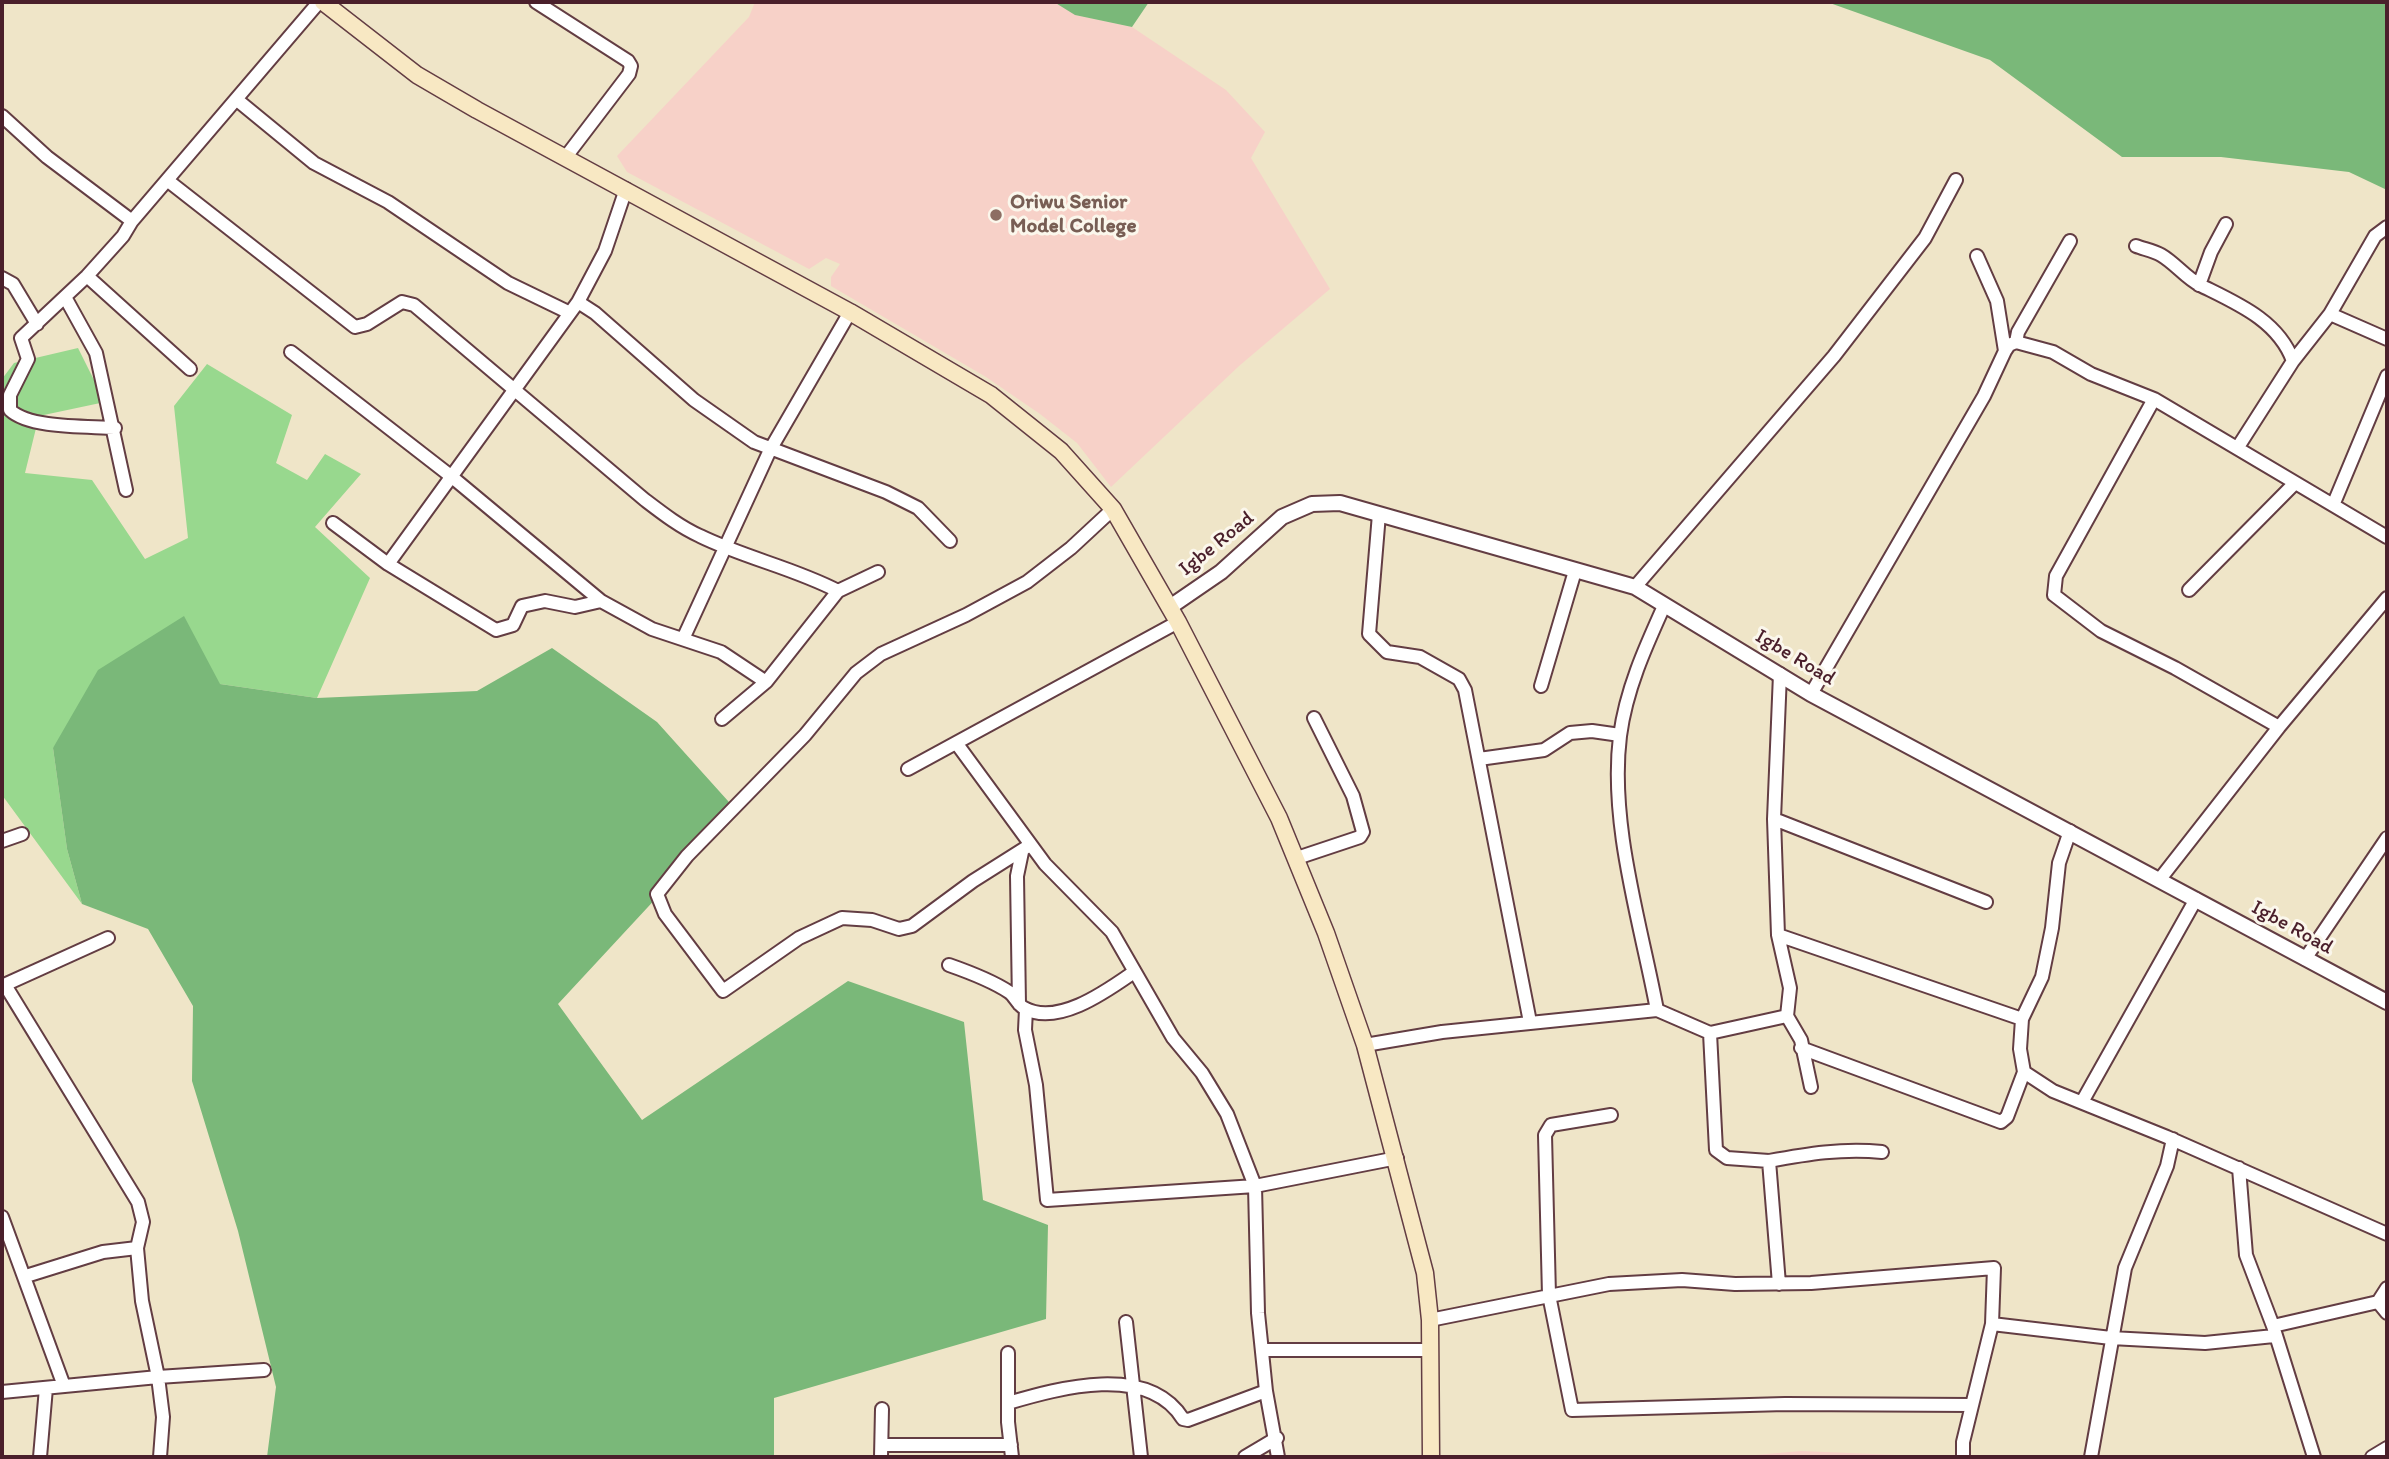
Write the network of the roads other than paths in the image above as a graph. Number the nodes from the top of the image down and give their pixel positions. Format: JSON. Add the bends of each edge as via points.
{"nodes":[{"id":1,"x":321,"y":2,"type":"edge"},
{"id":2,"x":540,"y":3,"type":"edge"},
{"id":3,"x":236,"y":99,"type":"junction"},
{"id":4,"x":2,"y":116,"type":"edge"},
{"id":5,"x":565,"y":158,"type":"junction"},
{"id":6,"x":167,"y":180,"type":"junction"},
{"id":7,"x":1956,"y":180,"type":"dead end"},
{"id":8,"x":626,"y":189,"type":"junction"},
{"id":9,"x":132,"y":220,"type":"junction"},
{"id":10,"x":2226,"y":224,"type":"dead end"},
{"id":11,"x":2387,"y":227,"type":"edge"},
{"id":12,"x":2070,"y":241,"type":"dead end"},
{"id":13,"x":2136,"y":246,"type":"dead end"},
{"id":14,"x":1978,"y":256,"type":"dead end"},
{"id":15,"x":88,"y":276,"type":"junction"},
{"id":16,"x":2,"y":278,"type":"edge"},
{"id":17,"x":2199,"y":285,"type":"junction"},
{"id":18,"x":65,"y":297,"type":"junction"},
{"id":19,"x":574,"y":307,"type":"junction"},
{"id":20,"x":850,"y":312,"type":"junction"},
{"id":21,"x":2330,"y":314,"type":"junction"},
{"id":22,"x":37,"y":324,"type":"junction"},
{"id":23,"x":2387,"y":339,"type":"edge"},
{"id":24,"x":2016,"y":342,"type":"junction"},
{"id":25,"x":2005,"y":351,"type":"junction"},
{"id":26,"x":291,"y":352,"type":"dead end"},
{"id":27,"x":2293,"y":360,"type":"junction"},
{"id":28,"x":190,"y":369,"type":"dead end"},
{"id":29,"x":2387,"y":376,"type":"edge"},
{"id":30,"x":513,"y":387,"type":"junction"},
{"id":31,"x":2154,"y":399,"type":"junction"},
{"id":32,"x":5,"y":407,"type":"edge"},
{"id":33,"x":115,"y":428,"type":"junction"},
{"id":34,"x":2238,"y":447,"type":"junction"},
{"id":35,"x":769,"y":450,"type":"junction"},
{"id":36,"x":452,"y":477,"type":"junction"},
{"id":37,"x":2295,"y":484,"type":"junction"},
{"id":38,"x":126,"y":490,"type":"dead end"},
{"id":39,"x":2334,"y":503,"type":"junction"},
{"id":40,"x":1113,"y":509,"type":"junction"},
{"id":41,"x":1379,"y":514,"type":"junction"},
{"id":42,"x":333,"y":523,"type":"dead end"},
{"id":43,"x":2387,"y":537,"type":"edge"},
{"id":44,"x":950,"y":541,"type":"dead end"},
{"id":45,"x":726,"y":547,"type":"junction"},
{"id":46,"x":388,"y":564,"type":"junction"},
{"id":47,"x":1575,"y":571,"type":"junction"},
{"id":48,"x":878,"y":572,"type":"dead end"},
{"id":49,"x":1635,"y":587,"type":"junction"},
{"id":50,"x":2189,"y":590,"type":"dead end"},
{"id":51,"x":838,"y":591,"type":"junction"},
{"id":52,"x":2387,"y":598,"type":"edge"},
{"id":53,"x":601,"y":601,"type":"junction"},
{"id":54,"x":1664,"y":606,"type":"junction"},
{"id":55,"x":1170,"y":607,"type":"junction"},
{"id":56,"x":1178,"y":622,"type":"junction"},
{"id":57,"x":683,"y":639,"type":"junction"},
{"id":58,"x":1780,"y":674,"type":"junction"},
{"id":59,"x":766,"y":682,"type":"junction"},
{"id":60,"x":1541,"y":686,"type":"dead end"},
{"id":61,"x":1811,"y":694,"type":"junction"},
{"id":62,"x":1314,"y":718,"type":"dead end"},
{"id":63,"x":722,"y":719,"type":"dead end"},
{"id":64,"x":2279,"y":727,"type":"junction"},
{"id":65,"x":1620,"y":735,"type":"junction"},
{"id":66,"x":957,"y":744,"type":"junction"},
{"id":67,"x":1479,"y":759,"type":"junction"},
{"id":68,"x":908,"y":769,"type":"dead end"},
{"id":69,"x":1774,"y":819,"type":"junction"},
{"id":70,"x":2070,"y":831,"type":"junction"},
{"id":71,"x":22,"y":834,"type":"dead end"},
{"id":72,"x":2387,"y":838,"type":"edge"},
{"id":73,"x":2,"y":841,"type":"edge"},
{"id":74,"x":1026,"y":848,"type":"junction"},
{"id":75,"x":1297,"y":858,"type":"junction"},
{"id":76,"x":2160,"y":879,"type":"junction"},
{"id":77,"x":2196,"y":899,"type":"junction"},
{"id":78,"x":1986,"y":902,"type":"dead end"},
{"id":79,"x":1778,"y":935,"type":"junction"},
{"id":80,"x":108,"y":938,"type":"dead end"},
{"id":81,"x":2305,"y":959,"type":"junction"},
{"id":82,"x":949,"y":964,"type":"dead end"},
{"id":83,"x":1134,"y":972,"type":"junction"},
{"id":84,"x":4,"y":985,"type":"edge"},
{"id":85,"x":2387,"y":1002,"type":"edge"},
{"id":86,"x":1022,"y":1007,"type":"junction"},
{"id":87,"x":1657,"y":1010,"type":"junction"},
{"id":88,"x":1787,"y":1016,"type":"junction"},
{"id":89,"x":2022,"y":1019,"type":"junction"},
{"id":90,"x":1530,"y":1023,"type":"junction"},
{"id":91,"x":1710,"y":1033,"type":"junction"},
{"id":92,"x":1364,"y":1045,"type":"junction"},
{"id":93,"x":1801,"y":1048,"type":"junction"},
{"id":94,"x":2024,"y":1072,"type":"junction"},
{"id":95,"x":1811,"y":1087,"type":"dead end"},
{"id":96,"x":2082,"y":1101,"type":"junction"},
{"id":97,"x":1612,"y":1115,"type":"dead end"},
{"id":98,"x":2173,"y":1139,"type":"junction"},
{"id":99,"x":1882,"y":1152,"type":"dead end"},
{"id":100,"x":1397,"y":1158,"type":"junction"},
{"id":101,"x":1769,"y":1161,"type":"junction"},
{"id":102,"x":2239,"y":1168,"type":"junction"},
{"id":103,"x":1255,"y":1186,"type":"junction"},
{"id":104,"x":2,"y":1217,"type":"edge"},
{"id":105,"x":2387,"y":1234,"type":"edge"},
{"id":106,"x":137,"y":1248,"type":"junction"},
{"id":107,"x":26,"y":1276,"type":"junction"},
{"id":108,"x":1779,"y":1284,"type":"junction"},
{"id":109,"x":2387,"y":1288,"type":"edge"},
{"id":110,"x":1549,"y":1295,"type":"junction"},
{"id":111,"x":2378,"y":1302,"type":"junction"},
{"id":112,"x":2387,"y":1313,"type":"edge"},
{"id":113,"x":1430,"y":1320,"type":"junction"},
{"id":114,"x":1126,"y":1321,"type":"dead end"},
{"id":115,"x":1992,"y":1324,"type":"junction"},
{"id":116,"x":2274,"y":1331,"type":"junction"},
{"id":117,"x":2111,"y":1338,"type":"junction"},
{"id":118,"x":1262,"y":1350,"type":"junction"},
{"id":119,"x":1430,"y":1350,"type":"junction"},
{"id":120,"x":1008,"y":1353,"type":"dead end"},
{"id":121,"x":264,"y":1370,"type":"dead end"},
{"id":122,"x":158,"y":1377,"type":"junction"},
{"id":123,"x":64,"y":1386,"type":"junction"},
{"id":124,"x":1132,"y":1386,"type":"junction"},
{"id":125,"x":46,"y":1388,"type":"junction"},
{"id":126,"x":1266,"y":1391,"type":"junction"},
{"id":127,"x":2,"y":1392,"type":"edge"},
{"id":128,"x":1008,"y":1404,"type":"junction"},
{"id":129,"x":1972,"y":1405,"type":"junction"},
{"id":130,"x":882,"y":1409,"type":"dead end"},
{"id":131,"x":1277,"y":1438,"type":"junction"},
{"id":132,"x":2387,"y":1448,"type":"edge"},
{"id":133,"x":881,"y":1451,"type":"edge"},
{"id":134,"x":1012,"y":1451,"type":"edge"},
{"id":135,"x":40,"y":1457,"type":"edge"},
{"id":136,"x":160,"y":1457,"type":"edge"},
{"id":137,"x":1140,"y":1457,"type":"edge"},
{"id":138,"x":1245,"y":1457,"type":"edge"},
{"id":139,"x":1278,"y":1457,"type":"edge"},
{"id":140,"x":1431,"y":1457,"type":"edge"},
{"id":141,"x":1963,"y":1457,"type":"edge"},
{"id":142,"x":2091,"y":1457,"type":"edge"},
{"id":143,"x":2314,"y":1457,"type":"edge"},
{"id":144,"x":2372,"y":1457,"type":"edge"}],
"edges":[{"from":1,"to":3,"type":"street"},
{"from":1,"to":5,"type":"main road","via":[[417,75]]},
{"from":2,"to":5,"type":"street","via":[[631,66]]},
{"from":3,"to":6,"type":"street"},
{"from":3,"to":19,"type":"street","via":[[314,163],[388,202],[508,283]]},
{"from":4,"to":9,"type":"street","via":[[47,157]]},
{"from":5,"to":8,"type":"main road"},
{"from":6,"to":9,"type":"street"},
{"from":6,"to":30,"type":"street","via":[[355,327],[407,302]]},
{"from":7,"to":49,"type":"street","via":[[1925,238],[1834,356]]},
{"from":8,"to":19,"type":"street","via":[[605,251]]},
{"from":8,"to":20,"type":"main road"},
{"from":9,"to":15,"type":"street"},
{"from":10,"to":17,"type":"street"},
{"from":11,"to":21,"type":"street","via":[[2375,236]]},
{"from":12,"to":24,"type":"street"},
{"from":13,"to":17,"type":"street","via":[[2161,255]]},
{"from":14,"to":25,"type":"street","via":[[1997,301]]},
{"from":15,"to":18,"type":"street"},
{"from":15,"to":28,"type":"street"},
{"from":16,"to":22,"type":"street","via":[[13,284]]},
{"from":17,"to":27,"type":"street","via":[[2241,305],[2275,330]]},
{"from":18,"to":22,"type":"street"},
{"from":18,"to":33,"type":"street","via":[[96,352]]},
{"from":19,"to":30,"type":"street"},
{"from":19,"to":35,"type":"street","via":[[594,313],[712,414]]},
{"from":20,"to":35,"type":"street"},
{"from":20,"to":40,"type":"main road","via":[[1024,418]]},
{"from":21,"to":23,"type":"street"},
{"from":21,"to":27,"type":"street"},
{"from":22,"to":32,"type":"street","via":[[22,338],[28,359]]},
{"from":24,"to":25,"type":"street"},
{"from":24,"to":31,"type":"street","via":[[2053,352],[2091,374]]},
{"from":25,"to":61,"type":"street","via":[[1984,396]]},
{"from":26,"to":36,"type":"street"},
{"from":27,"to":34,"type":"street"},
{"from":29,"to":39,"type":"street"},
{"from":30,"to":36,"type":"street"},
{"from":30,"to":45,"type":"street","via":[[660,511]]},
{"from":31,"to":34,"type":"street"},
{"from":31,"to":64,"type":"street","via":[[2056,576],[2054,595],[2101,631]]},
{"from":32,"to":33,"type":"street","via":[[40,422]]},
{"from":33,"to":38,"type":"street"},
{"from":34,"to":37,"type":"street"},
{"from":35,"to":44,"type":"street","via":[[918,508]]},
{"from":35,"to":45,"type":"street"},
{"from":36,"to":46,"type":"street"},
{"from":36,"to":53,"type":"street"},
{"from":37,"to":39,"type":"street"},
{"from":37,"to":50,"type":"street"},
{"from":39,"to":43,"type":"street"},
{"from":40,"to":55,"type":"main road"},
{"from":40,"to":74,"type":"street","via":[[1027,582],[881,654],[856,673],[805,735],[687,856],[657,894],[665,914],[723,991],[799,938],[842,918],[872,920],[899,929],[912,926]]},
{"from":41,"to":47,"type":"street","name":"Igbe Road"},
{"from":41,"to":55,"type":"street","name":"Igbe Road","via":[[1340,503],[1295,509],[1221,572]]},
{"from":41,"to":67,"type":"street","via":[[1369,634],[1387,652],[1420,657],[1458,679],[1467,696]]},
{"from":42,"to":46,"type":"street"},
{"from":45,"to":51,"type":"street","via":[[812,577]]},
{"from":45,"to":57,"type":"street"},
{"from":46,"to":53,"type":"street","via":[[496,630],[513,625],[522,606],[531,602],[575,607]]},
{"from":47,"to":49,"type":"street","name":"Igbe Road"},
{"from":47,"to":60,"type":"street"},
{"from":48,"to":51,"type":"street"},
{"from":49,"to":54,"type":"street","name":"Igbe Road"},
{"from":51,"to":59,"type":"street"},
{"from":52,"to":64,"type":"street"},
{"from":53,"to":57,"type":"street","via":[[652,629]]},
{"from":54,"to":58,"type":"street","name":"Igbe Road"},
{"from":54,"to":65,"type":"street","via":[[1632,680]]},
{"from":55,"to":56,"type":"main road"},
{"from":56,"to":66,"type":"street"},
{"from":56,"to":75,"type":"main road"},
{"from":57,"to":59,"type":"street","via":[[721,652]]},
{"from":58,"to":61,"type":"street","name":"Igbe Road"},
{"from":58,"to":69,"type":"street"},
{"from":59,"to":63,"type":"street"},
{"from":61,"to":70,"type":"street","name":"Igbe Road"},
{"from":62,"to":75,"type":"street","via":[[1353,796],[1363,831],[1360,837]]},
{"from":64,"to":76,"type":"street"},
{"from":65,"to":67,"type":"street","via":[[1570,733],[1544,750]]},
{"from":65,"to":87,"type":"street","via":[[1623,842]]},
{"from":66,"to":68,"type":"street"},
{"from":66,"to":74,"type":"street"},
{"from":67,"to":90,"type":"street"},
{"from":69,"to":78,"type":"street"},
{"from":69,"to":79,"type":"street"},
{"from":70,"to":76,"type":"street","name":"Igbe Road"},
{"from":70,"to":89,"type":"street","via":[[2059,863],[2042,978]]},
{"from":71,"to":73,"type":"street"},
{"from":72,"to":81,"type":"street"},
{"from":74,"to":83,"type":"street","via":[[1112,932]]},
{"from":74,"to":86,"type":"street","via":[[1017,876]]},
{"from":75,"to":92,"type":"main road"},
{"from":76,"to":77,"type":"street","name":"Igbe Road"},
{"from":77,"to":81,"type":"street","name":"Igbe Road"},
{"from":77,"to":96,"type":"street"},
{"from":79,"to":88,"type":"street","via":[[1790,988]]},
{"from":79,"to":89,"type":"street"},
{"from":80,"to":84,"type":"street"},
{"from":81,"to":85,"type":"street","name":"Igbe Road"},
{"from":82,"to":86,"type":"street","via":[[1011,993]]},
{"from":83,"to":86,"type":"street","via":[[1078,1006],[1053,1011]]},
{"from":83,"to":103,"type":"street","via":[[1172,1038],[1216,1093]]},
{"from":84,"to":106,"type":"street","via":[[138,1202],[143,1222]]},
{"from":86,"to":103,"type":"street","via":[[1036,1086],[1047,1200]]},
{"from":87,"to":90,"type":"street"},
{"from":87,"to":91,"type":"street"},
{"from":88,"to":91,"type":"street"},
{"from":88,"to":93,"type":"street","via":[[1798,1031]]},
{"from":89,"to":94,"type":"street"},
{"from":90,"to":92,"type":"street"},
{"from":91,"to":101,"type":"street","via":[[1716,1150],[1727,1158]]},
{"from":92,"to":100,"type":"main road"},
{"from":93,"to":94,"type":"street","via":[[2001,1122]]},
{"from":93,"to":95,"type":"street"},
{"from":94,"to":96,"type":"street","via":[[2053,1091]]},
{"from":96,"to":98,"type":"street"},
{"from":97,"to":110,"type":"street","via":[[1547,1129]]},
{"from":98,"to":102,"type":"street"},
{"from":98,"to":117,"type":"street","via":[[2167,1166],[2125,1268]]},
{"from":99,"to":101,"type":"street","via":[[1850,1149]]},
{"from":100,"to":103,"type":"street"},
{"from":100,"to":113,"type":"main road","via":[[1425,1273]]},
{"from":101,"to":108,"type":"street"},
{"from":102,"to":105,"type":"street"},
{"from":102,"to":116,"type":"street","via":[[2246,1255]]},
{"from":103,"to":118,"type":"street"},
{"from":104,"to":107,"type":"street"},
{"from":106,"to":107,"type":"street","via":[[103,1252]]},
{"from":106,"to":122,"type":"street","via":[[142,1301]]},
{"from":107,"to":123,"type":"street"},
{"from":108,"to":110,"type":"street","via":[[1682,1280],[1609,1284]]},
{"from":108,"to":115,"type":"street","via":[[1933,1275],[1987,1266],[1995,1273]]},
{"from":109,"to":111,"type":"street"},
{"from":110,"to":113,"type":"street"},
{"from":110,"to":129,"type":"street","via":[[1572,1410]]},
{"from":111,"to":112,"type":"street"},
{"from":111,"to":116,"type":"street"},
{"from":113,"to":119,"type":"main road"},
{"from":114,"to":124,"type":"street"},
{"from":115,"to":117,"type":"street"},
{"from":115,"to":129,"type":"street"},
{"from":116,"to":117,"type":"street","via":[[2205,1343]]},
{"from":116,"to":143,"type":"street"},
{"from":117,"to":142,"type":"street"},
{"from":118,"to":119,"type":"street"},
{"from":118,"to":126,"type":"street"},
{"from":119,"to":140,"type":"main road"},
{"from":120,"to":128,"type":"street"},
{"from":121,"to":122,"type":"street"},
{"from":122,"to":123,"type":"street"},
{"from":122,"to":136,"type":"street","via":[[163,1417]]},
{"from":123,"to":125,"type":"street"},
{"from":124,"to":126,"type":"street","via":[[1174,1405],[1188,1420]]},
{"from":124,"to":128,"type":"street","via":[[1093,1383]]},
{"from":124,"to":137,"type":"street"},
{"from":125,"to":127,"type":"street"},
{"from":125,"to":135,"type":"street"},
{"from":126,"to":131,"type":"street"},
{"from":128,"to":134,"type":"street"},
{"from":129,"to":141,"type":"street"},
{"from":130,"to":133,"type":"street"},
{"from":131,"to":138,"type":"street"},
{"from":131,"to":139,"type":"street"},
{"from":132,"to":144,"type":"street"},
{"from":133,"to":134,"type":"street"}]}
